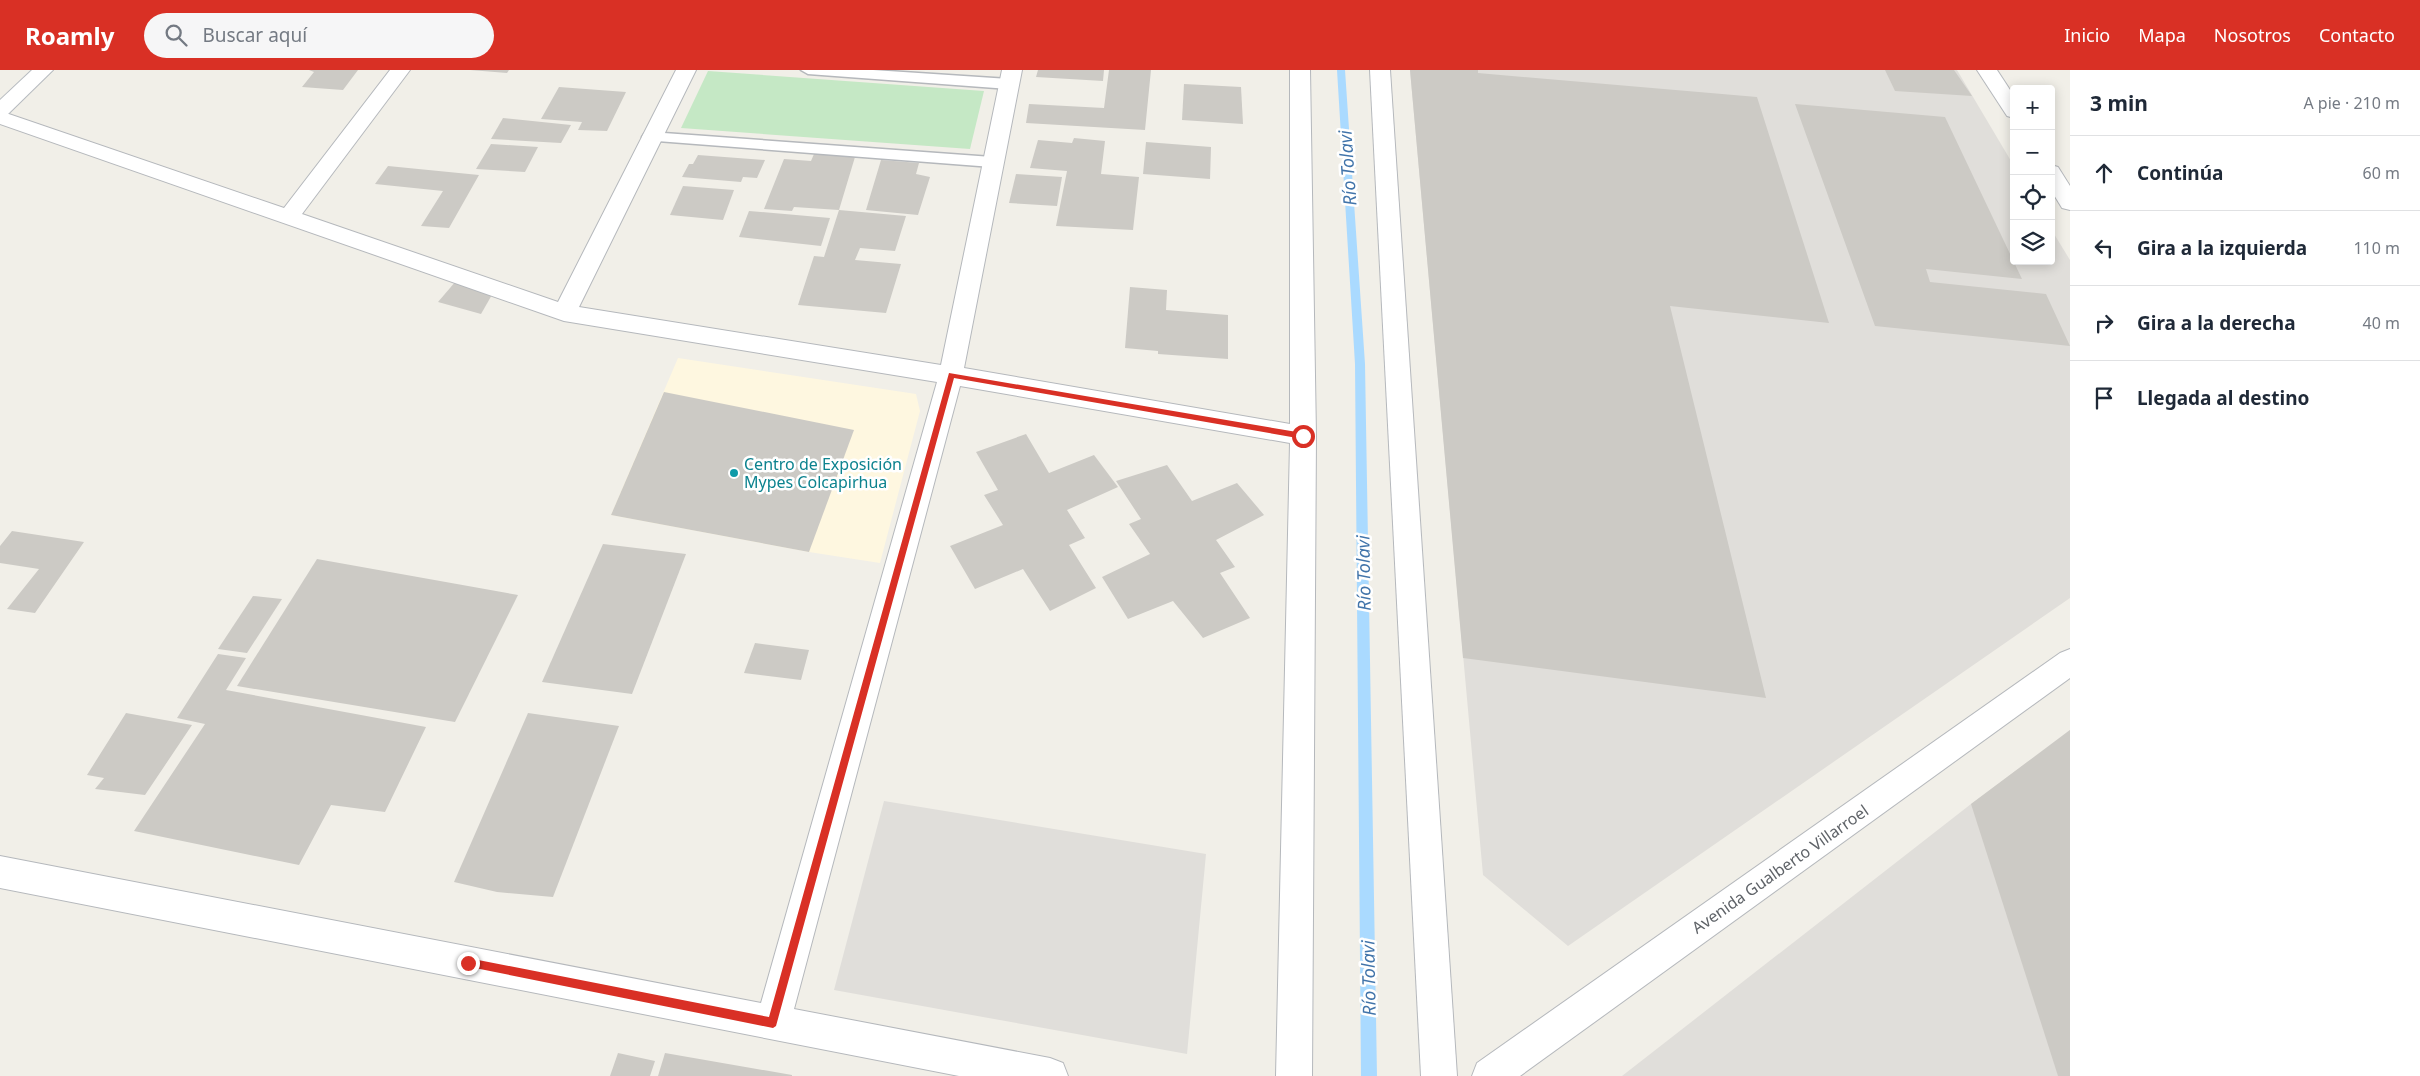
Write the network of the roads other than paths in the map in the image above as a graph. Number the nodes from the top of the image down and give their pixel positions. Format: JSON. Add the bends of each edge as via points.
{"nodes":[{"id":1,"x":43,"y":70,"type":"edge"},
{"id":2,"x":400,"y":70,"type":"edge"},
{"id":3,"x":686,"y":70,"type":"edge"},
{"id":4,"x":808,"y":70,"type":"edge"},
{"id":5,"x":1300,"y":70,"type":"edge"},
{"id":6,"x":1380,"y":70,"type":"edge"},
{"id":7,"x":1987,"y":70,"type":"edge"},
{"id":8,"x":1011,"y":77,"type":"edge"},
{"id":9,"x":2010,"y":106,"type":"edge"},
{"id":10,"x":0,"y":111,"type":"edge"},
{"id":11,"x":0,"y":117,"type":"edge"},
{"id":12,"x":650,"y":137,"type":"junction"},
{"id":13,"x":992,"y":162,"type":"junction"},
{"id":14,"x":2053,"y":175,"type":"edge"},
{"id":15,"x":2070,"y":203,"type":"edge"},
{"id":16,"x":288,"y":218,"type":"junction"},
{"id":17,"x":564,"y":313,"type":"junction"},
{"id":18,"x":952,"y":375,"type":"junction"},
{"id":19,"x":1303,"y":436,"type":"junction"},
{"id":20,"x":2070,"y":662,"type":"edge"},
{"id":21,"x":0,"y":872,"type":"edge"},
{"id":22,"x":773,"y":1022,"type":"junction"},
{"id":23,"x":1050,"y":1076,"type":"edge"},
{"id":24,"x":1294,"y":1076,"type":"edge"},
{"id":25,"x":1439,"y":1076,"type":"edge"},
{"id":26,"x":1490,"y":1076,"type":"edge"}],
"edges":[{"from":1,"to":10,"type":"street"},
{"from":2,"to":16,"type":"street"},
{"from":3,"to":12,"type":"street"},
{"from":4,"to":8,"type":"lane"},
{"from":5,"to":19,"type":"street"},
{"from":6,"to":25,"type":"street"},
{"from":7,"to":9,"type":"street"},
{"from":8,"to":13,"type":"street"},
{"from":11,"to":16,"type":"street"},
{"from":12,"to":13,"type":"lane"},
{"from":12,"to":17,"type":"street"},
{"from":13,"to":18,"type":"street"},
{"from":14,"to":15,"type":"street"},
{"from":16,"to":17,"type":"street"},
{"from":17,"to":18,"type":"street"},
{"from":18,"to":19,"type":"street"},
{"from":18,"to":22,"type":"street"},
{"from":19,"to":24,"type":"street"},
{"from":20,"to":26,"type":"street","name":"Avenida Gualberto Villarroel"},
{"from":21,"to":22,"type":"street"},
{"from":22,"to":23,"type":"street"}]}
